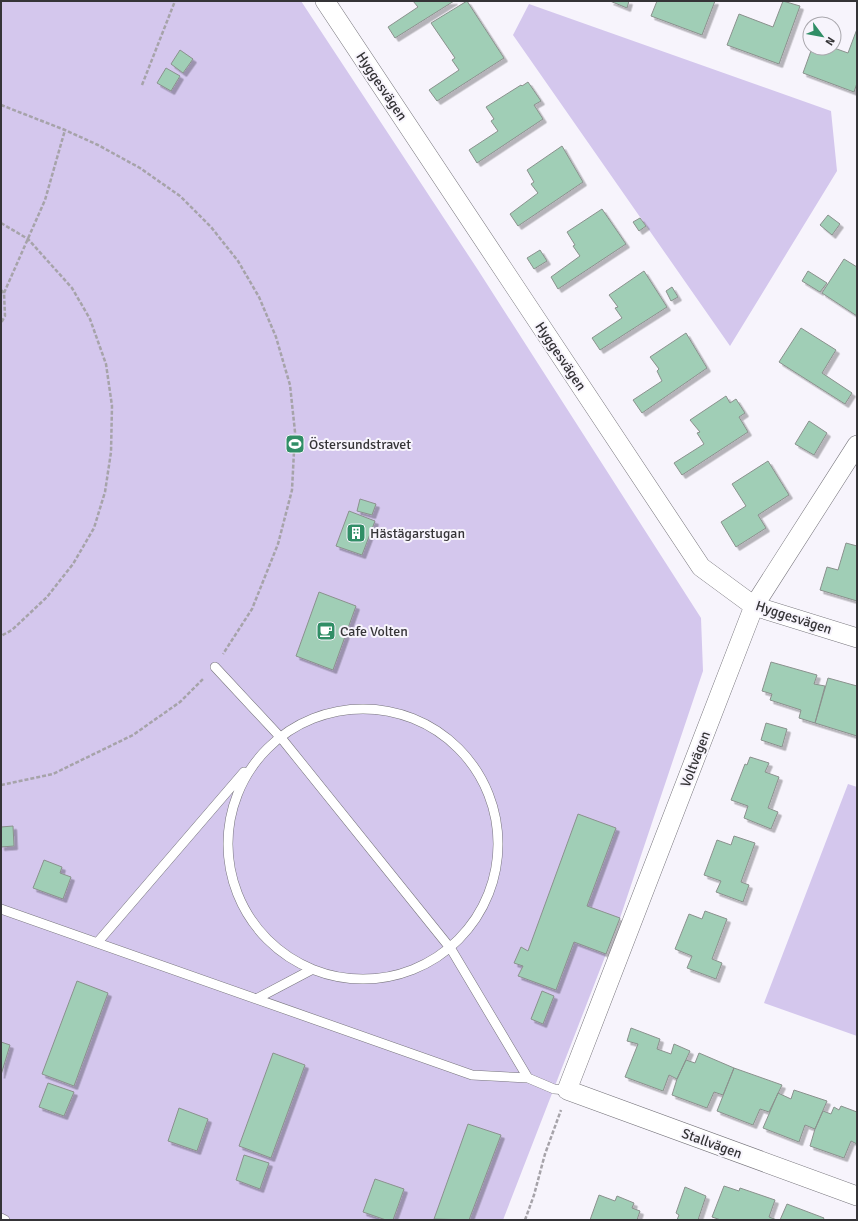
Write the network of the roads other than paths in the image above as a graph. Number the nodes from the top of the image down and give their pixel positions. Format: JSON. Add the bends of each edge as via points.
{"nodes":[{"id":1,"x":325,"y":1,"type":"edge"},
{"id":2,"x":857,"y":445,"type":"edge"},
{"id":3,"x":754,"y":606,"type":"junction"},
{"id":4,"x":857,"y":638,"type":"edge"},
{"id":5,"x":216,"y":667,"type":"road end"},
{"id":6,"x":282,"y":738,"type":"junction"},
{"id":7,"x":247,"y":768,"type":"junction"},
{"id":8,"x":1,"y":908,"type":"edge"},
{"id":9,"x":97,"y":943,"type":"junction"},
{"id":10,"x":451,"y":949,"type":"junction"},
{"id":11,"x":311,"y":970,"type":"junction"},
{"id":12,"x":256,"y":999,"type":"junction"},
{"id":13,"x":528,"y":1078,"type":"junction"},
{"id":14,"x":567,"y":1090,"type":"junction"},
{"id":15,"x":857,"y":1196,"type":"edge"},
{"id":16,"x":1,"y":1218,"type":"edge"},
{"id":17,"x":5,"y":1220,"type":"edge"}],
"edges":[{"from":1,"to":3,"type":"street","name":"Hyggesvägen","via":[[701,567]]},
{"from":2,"to":3,"type":"street","name":"Voltvägen"},
{"from":3,"to":4,"type":"street","name":"Hyggesvägen"},
{"from":3,"to":14,"type":"street","name":"Voltvägen"},
{"from":5,"to":6,"type":"lane"},
{"from":6,"to":7,"type":"lane"},
{"from":6,"to":10,"type":"lane"},
{"from":6,"to":10,"type":"lane","via":[[315,716],[358,708],[387,711],[401,713],[440,732],[471,762],[492,801],[498,844],[491,887],[471,926]]},
{"from":7,"to":9,"type":"lane"},
{"from":7,"to":11,"type":"lane","via":[[231,818],[227,863],[242,908],[270,945]]},
{"from":8,"to":9,"type":"lane"},
{"from":9,"to":12,"type":"lane"},
{"from":10,"to":11,"type":"lane","via":[[399,975],[354,980]]},
{"from":10,"to":13,"type":"lane"},
{"from":11,"to":12,"type":"lane"},
{"from":12,"to":13,"type":"lane","via":[[472,1075]]},
{"from":13,"to":14,"type":"lane","via":[[554,1089]]},
{"from":14,"to":15,"type":"street","name":"Stallvägen"},
{"from":16,"to":17,"type":"lane"}]}
